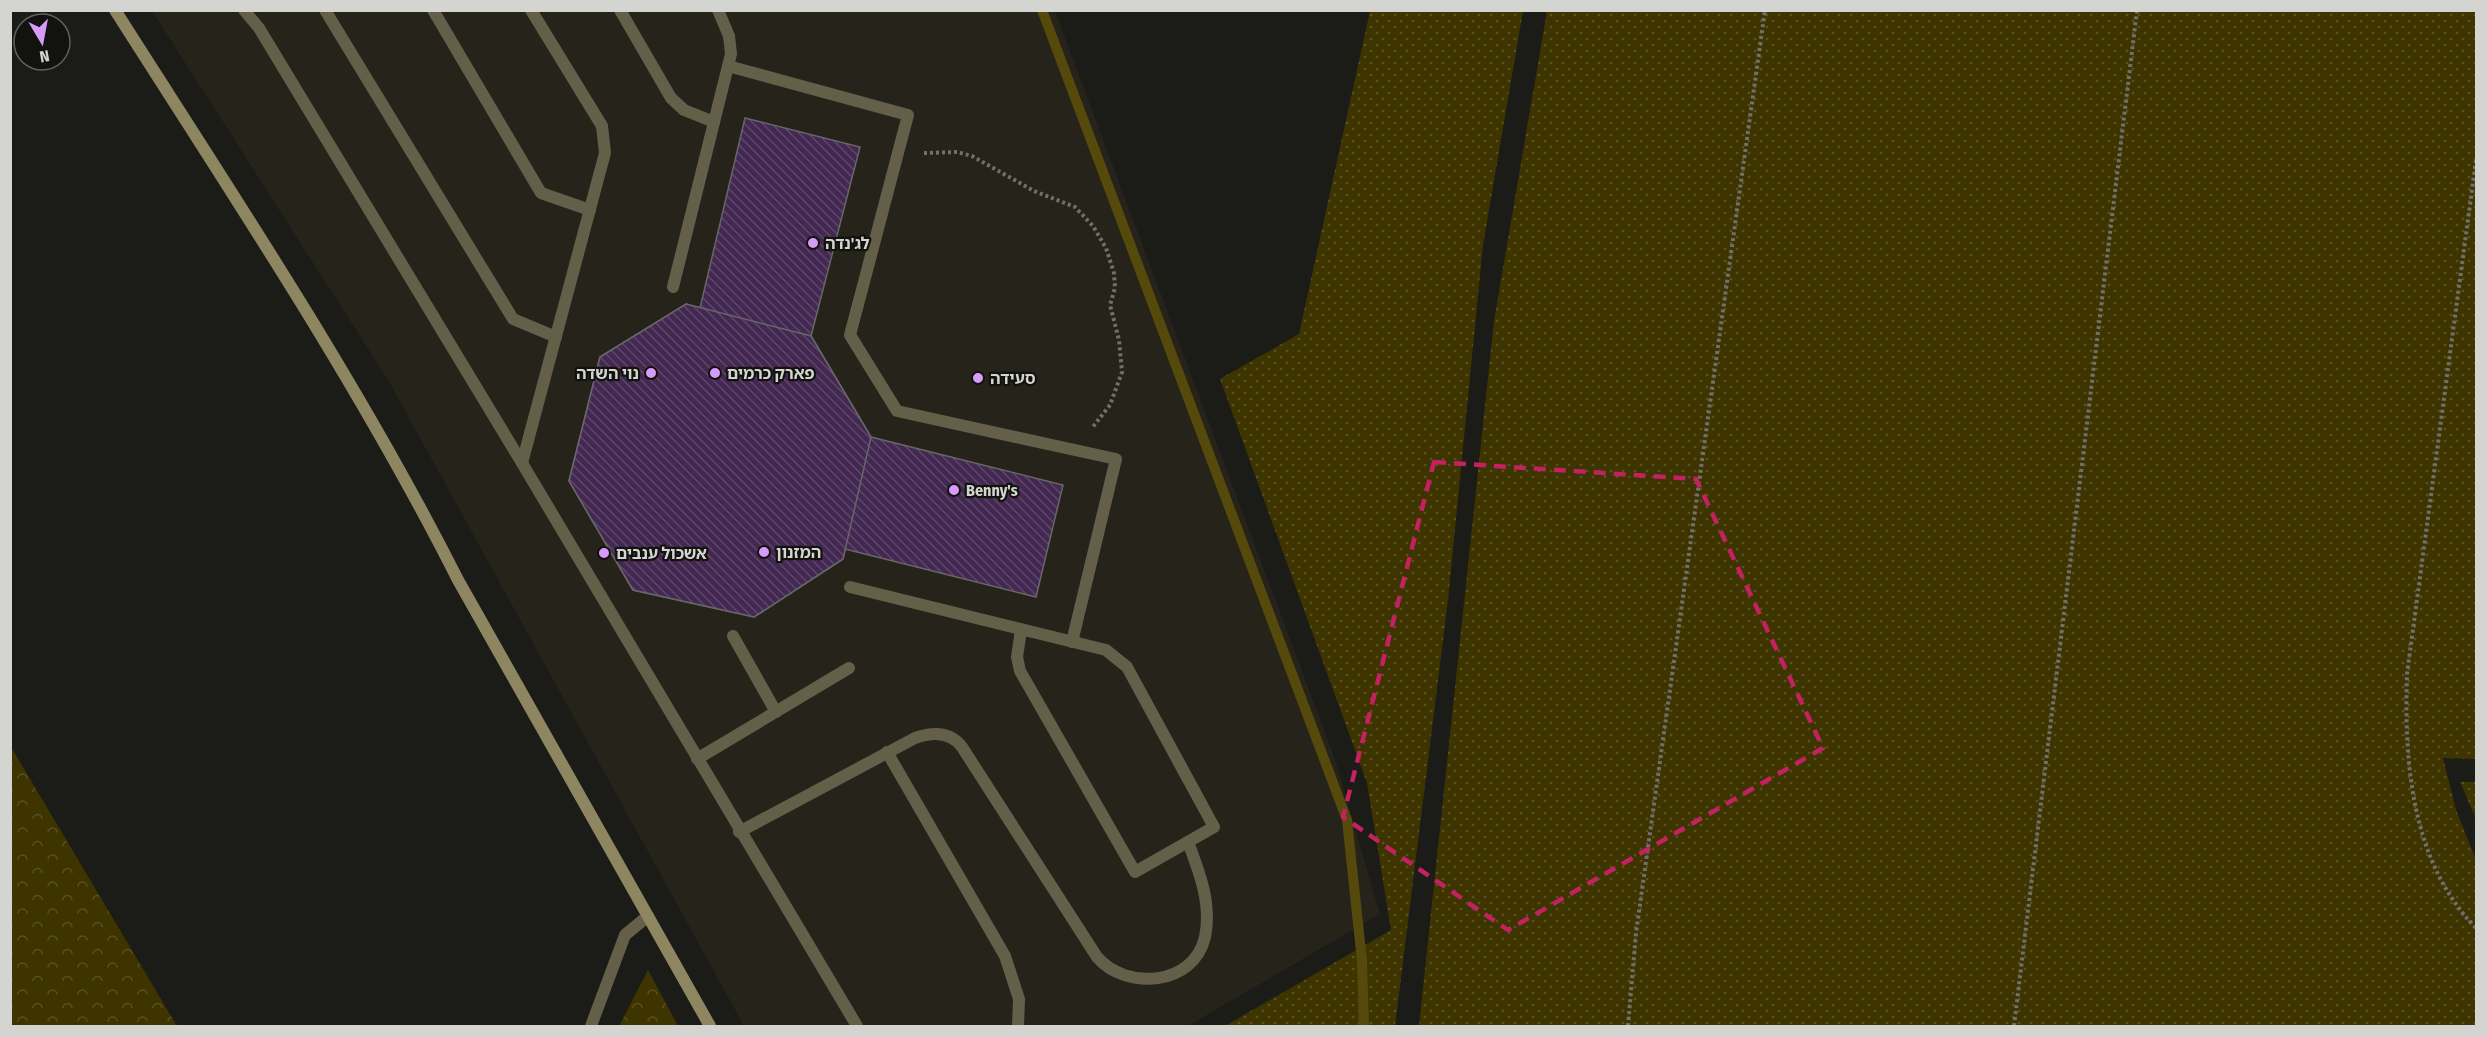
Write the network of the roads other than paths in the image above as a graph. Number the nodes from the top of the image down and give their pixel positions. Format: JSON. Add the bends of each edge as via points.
{"nodes":[{"id":1,"x":115,"y":10,"type":"edge"},
{"id":2,"x":244,"y":10,"type":"edge"},
{"id":3,"x":325,"y":10,"type":"edge"},
{"id":4,"x":433,"y":10,"type":"edge"},
{"id":5,"x":531,"y":10,"type":"edge"},
{"id":6,"x":620,"y":10,"type":"edge"},
{"id":7,"x":718,"y":10,"type":"edge"},
{"id":8,"x":728,"y":66,"type":"junction"},
{"id":9,"x":714,"y":122,"type":"junction"},
{"id":10,"x":590,"y":210,"type":"junction"},
{"id":11,"x":673,"y":287,"type":"dead end"},
{"id":12,"x":555,"y":337,"type":"junction"},
{"id":13,"x":522,"y":463,"type":"junction"},
{"id":14,"x":850,"y":587,"type":"dead end"},
{"id":15,"x":1021,"y":630,"type":"junction"},
{"id":16,"x":733,"y":636,"type":"dead end"},
{"id":17,"x":1072,"y":642,"type":"junction"},
{"id":18,"x":849,"y":668,"type":"dead end"},
{"id":19,"x":776,"y":712,"type":"junction"},
{"id":20,"x":887,"y":752,"type":"junction"},
{"id":21,"x":697,"y":759,"type":"junction"},
{"id":22,"x":740,"y":832,"type":"junction"},
{"id":23,"x":1188,"y":842,"type":"junction"},
{"id":24,"x":648,"y":916,"type":"junction"},
{"id":25,"x":591,"y":1026,"type":"edge"},
{"id":26,"x":710,"y":1026,"type":"edge"},
{"id":27,"x":857,"y":1026,"type":"edge"},
{"id":28,"x":1018,"y":1026,"type":"edge"}],
"edges":[{"from":1,"to":24,"type":"main road","via":[[354,392]]},
{"from":2,"to":13,"type":"lane","via":[[260,28]]},
{"from":3,"to":12,"type":"lane","via":[[513,319]]},
{"from":4,"to":10,"type":"lane","via":[[541,194]]},
{"from":5,"to":10,"type":"lane","via":[[602,126],[605,153]]},
{"from":6,"to":9,"type":"lane","via":[[671,98],[684,110]]},
{"from":7,"to":8,"type":"lane","via":[[729,36]]},
{"from":8,"to":9,"type":"lane"},
{"from":8,"to":17,"type":"lane","via":[[908,115],[850,335],[897,411],[1116,459]]},
{"from":9,"to":11,"type":"lane"},
{"from":10,"to":12,"type":"lane"},
{"from":12,"to":13,"type":"lane"},
{"from":13,"to":21,"type":"lane"},
{"from":14,"to":15,"type":"lane"},
{"from":15,"to":17,"type":"lane"},
{"from":15,"to":23,"type":"lane","via":[[1017,657],[1020,671],[1135,872]]},
{"from":16,"to":19,"type":"lane"},
{"from":17,"to":23,"type":"lane","via":[[1106,650],[1127,667],[1214,826]]},
{"from":18,"to":19,"type":"lane"},
{"from":19,"to":21,"type":"lane"},
{"from":20,"to":22,"type":"lane"},
{"from":20,"to":23,"type":"lane","via":[[931,734],[949,736],[958,742],[1097,957],[1106,967],[1130,978],[1145,980],[1174,974],[1197,954],[1204,940],[1205,898]]},
{"from":20,"to":28,"type":"lane","via":[[1005,956],[1018,999]]},
{"from":21,"to":22,"type":"lane"},
{"from":22,"to":27,"type":"lane"},
{"from":24,"to":25,"type":"lane","via":[[626,935]]},
{"from":24,"to":26,"type":"main road"}]}
